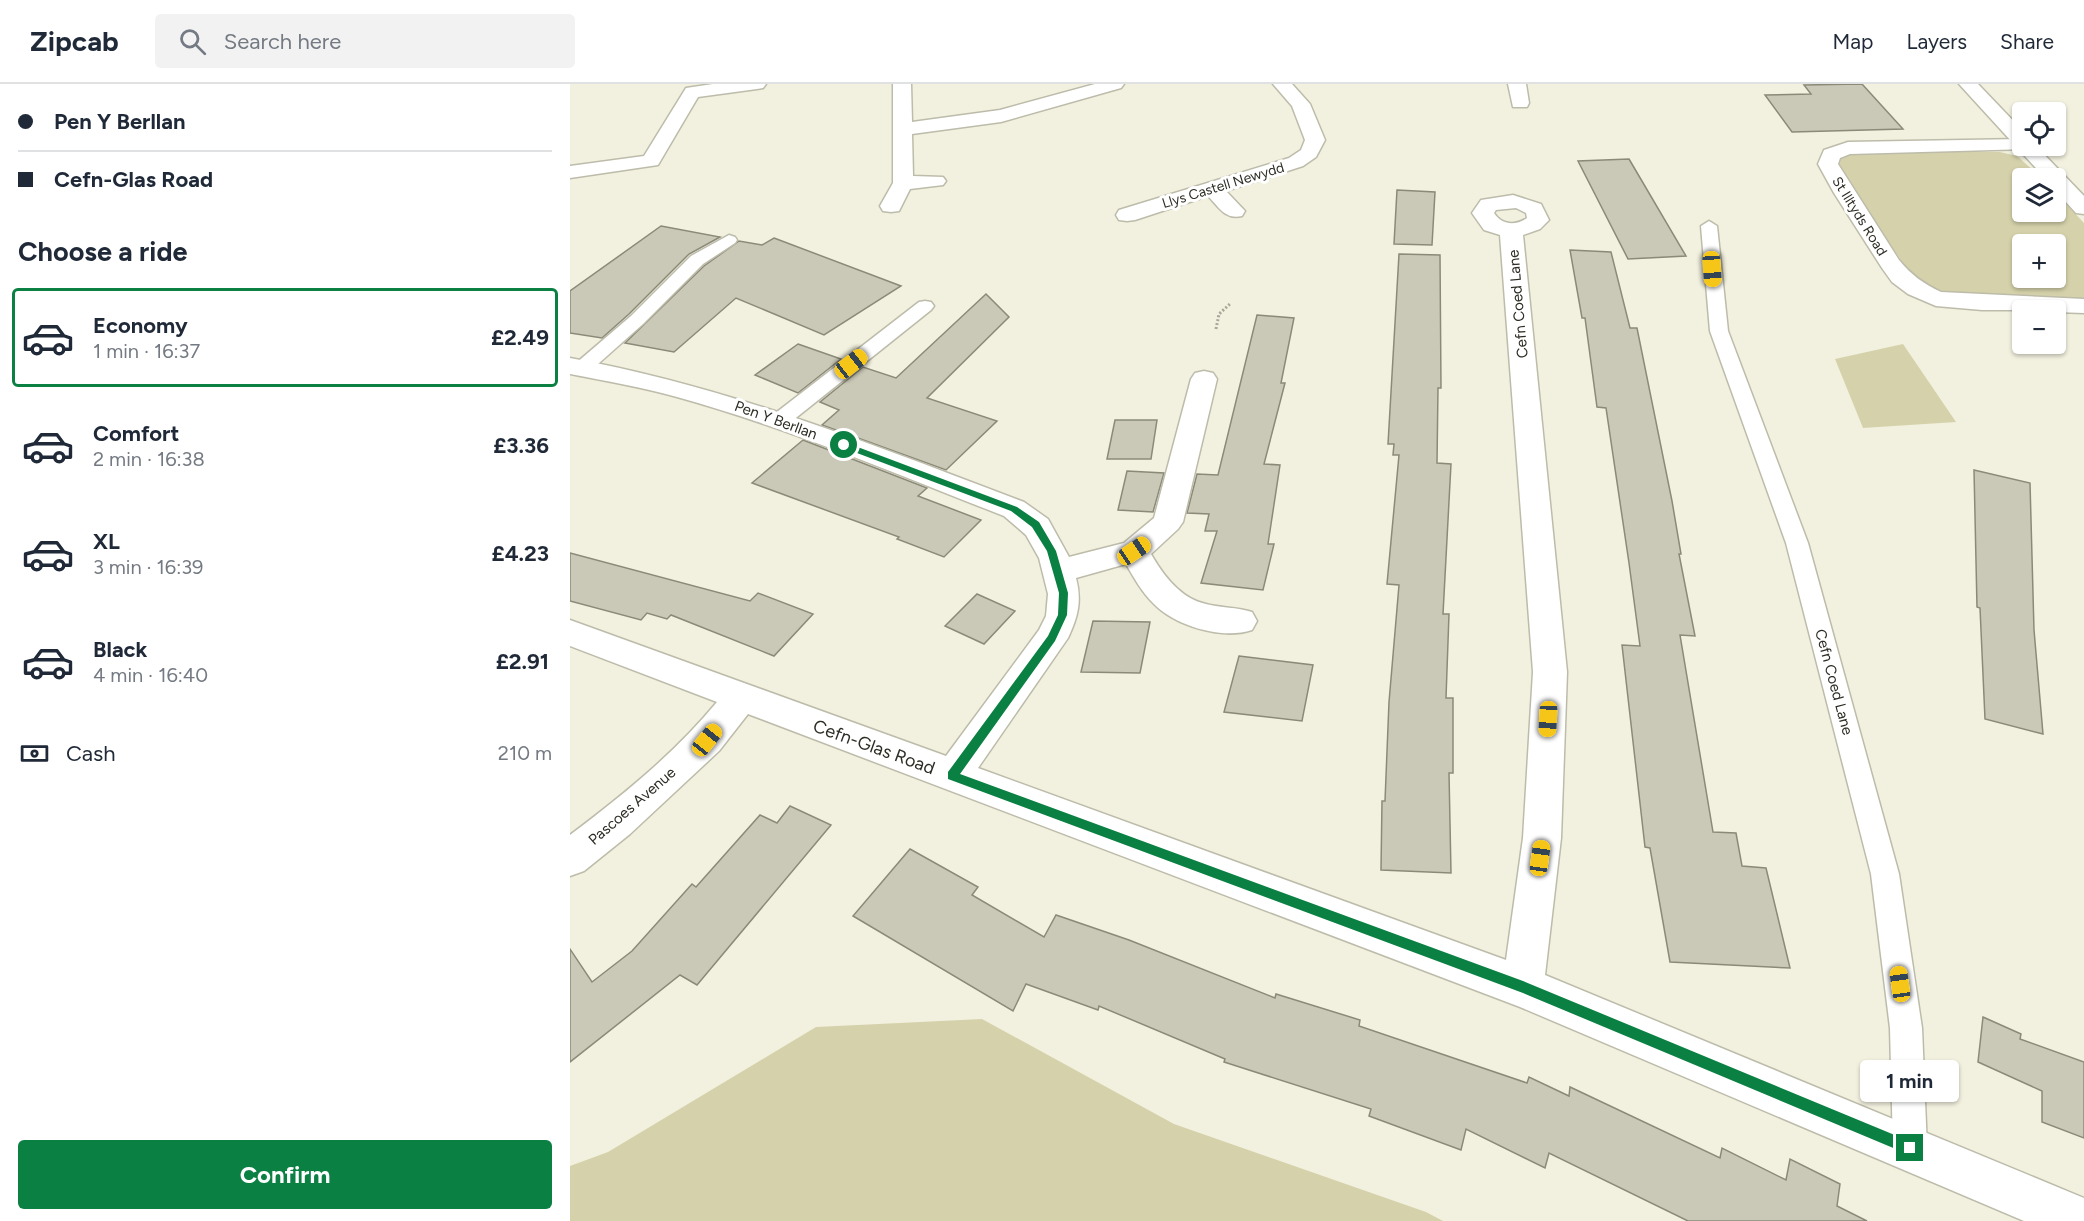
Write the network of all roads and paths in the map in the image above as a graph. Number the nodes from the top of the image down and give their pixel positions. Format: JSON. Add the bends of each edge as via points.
{"nodes":[{"id":1,"x":757,"y":84,"type":"edge"},
{"id":2,"x":902,"y":84,"type":"edge"},
{"id":3,"x":1115,"y":84,"type":"edge"},
{"id":4,"x":1281,"y":84,"type":"edge"},
{"id":5,"x":1517,"y":84,"type":"edge"},
{"id":6,"x":1968,"y":84,"type":"edge"},
{"id":7,"x":692,"y":88,"type":"edge"},
{"id":8,"x":1520,"y":103,"type":"dead end"},
{"id":9,"x":903,"y":129,"type":"junction"},
{"id":10,"x":2012,"y":132,"type":"edge"},
{"id":11,"x":2012,"y":144,"type":"edge"},
{"id":12,"x":2034,"y":156,"type":"edge"},
{"id":13,"x":651,"y":161,"type":"junction"},
{"id":14,"x":570,"y":172,"type":"edge"},
{"id":15,"x":936,"y":181,"type":"dead end"},
{"id":16,"x":903,"y":183,"type":"junction"},
{"id":17,"x":635,"y":187,"type":"dead end"},
{"id":18,"x":1212,"y":188,"type":"junction"},
{"id":19,"x":891,"y":206,"type":"dead end"},
{"id":20,"x":2084,"y":208,"type":"edge"},
{"id":21,"x":1234,"y":211,"type":"dead end"},
{"id":22,"x":1127,"y":215,"type":"dead end"},
{"id":23,"x":1709,"y":226,"type":"dead end"},
{"id":24,"x":1511,"y":230,"type":"dead end"},
{"id":25,"x":729,"y":240,"type":"dead end"},
{"id":26,"x":1231,"y":303,"type":"dead end"},
{"id":27,"x":925,"y":306,"type":"dead end"},
{"id":28,"x":2084,"y":306,"type":"edge"},
{"id":29,"x":1216,"y":329,"type":"dead end"},
{"id":30,"x":576,"y":367,"type":"edge"},
{"id":31,"x":1204,"y":379,"type":"dead end"},
{"id":32,"x":780,"y":420,"type":"junction"},
{"id":33,"x":1134,"y":551,"type":"junction"},
{"id":34,"x":1058,"y":572,"type":"junction"},
{"id":35,"x":1241,"y":621,"type":"dead end"},
{"id":36,"x":570,"y":633,"type":"edge"},
{"id":37,"x":741,"y":698,"type":"junction"},
{"id":38,"x":952,"y":776,"type":"junction"},
{"id":39,"x":570,"y":858,"type":"edge"},
{"id":40,"x":1523,"y":987,"type":"junction"},
{"id":41,"x":1910,"y":1148,"type":"junction"},
{"id":42,"x":2080,"y":1221,"type":"edge"}],
"edges":[{"from":1,"to":7,"type":"street"},
{"from":2,"to":9,"type":"street"},
{"from":3,"to":9,"type":"street","via":[[1002,117]]},
{"from":4,"to":18,"type":"street","name":"Llys Castell Newydd","via":[[1301,104],[1315,140],[1309,153],[1296,162]]},
{"from":5,"to":8,"type":"street"},
{"from":6,"to":10,"type":"street"},
{"from":7,"to":13,"type":"street"},
{"from":9,"to":16,"type":"street"},
{"from":11,"to":28,"type":"street","name":"St Illtyds Road","via":[[1848,148],[1831,154],[1828,164],[1890,263],[1916,289],[1936,299]]},
{"from":12,"to":20,"type":"street"},
{"from":13,"to":14,"type":"street"},
{"from":13,"to":17,"type":"street"},
{"from":15,"to":16,"type":"street"},
{"from":16,"to":19,"type":"street"},
{"from":18,"to":21,"type":"street"},
{"from":18,"to":22,"type":"street","name":"Llys Castell Newydd"},
{"from":23,"to":41,"type":"lane","name":"Cefn Coed Lane","via":[[1719,331],[1797,543],[1885,874],[1906,1028]]},
{"from":24,"to":40,"type":"street","name":"Cefn Coed Lane","via":[[1550,672],[1542,838]]},
{"from":25,"to":30,"type":"lane","via":[[697,260],[637,320]]},
{"from":26,"to":29,"type":"path","via":[[1219,314]]},
{"from":27,"to":32,"type":"lane"},
{"from":30,"to":32,"type":"street","name":"Pen Y Berllan","via":[[717,399]]},
{"from":31,"to":33,"type":"street","via":[[1168,522]]},
{"from":32,"to":34,"type":"street","name":"Pen Y Berllan","via":[[1014,509],[1035,525]]},
{"from":33,"to":34,"type":"street"},
{"from":33,"to":35,"type":"street","via":[[1145,572],[1180,609],[1210,620]]},
{"from":34,"to":38,"type":"street","name":"Pen Y Berllan","via":[[1064,593],[1062,615],[1052,638]]},
{"from":36,"to":37,"type":"street","name":"Cefn-Glas Road"},
{"from":37,"to":38,"type":"street","name":"Cefn-Glas Road"},
{"from":37,"to":39,"type":"street","name":"Pascoes Avenue","via":[[707,740],[617,822]]},
{"from":38,"to":40,"type":"street","name":"Cefn-Glas Road"},
{"from":40,"to":41,"type":"street","name":"Cefn-Glas Road"},
{"from":41,"to":42,"type":"street","name":"Cefn-Glas Road"}]}
